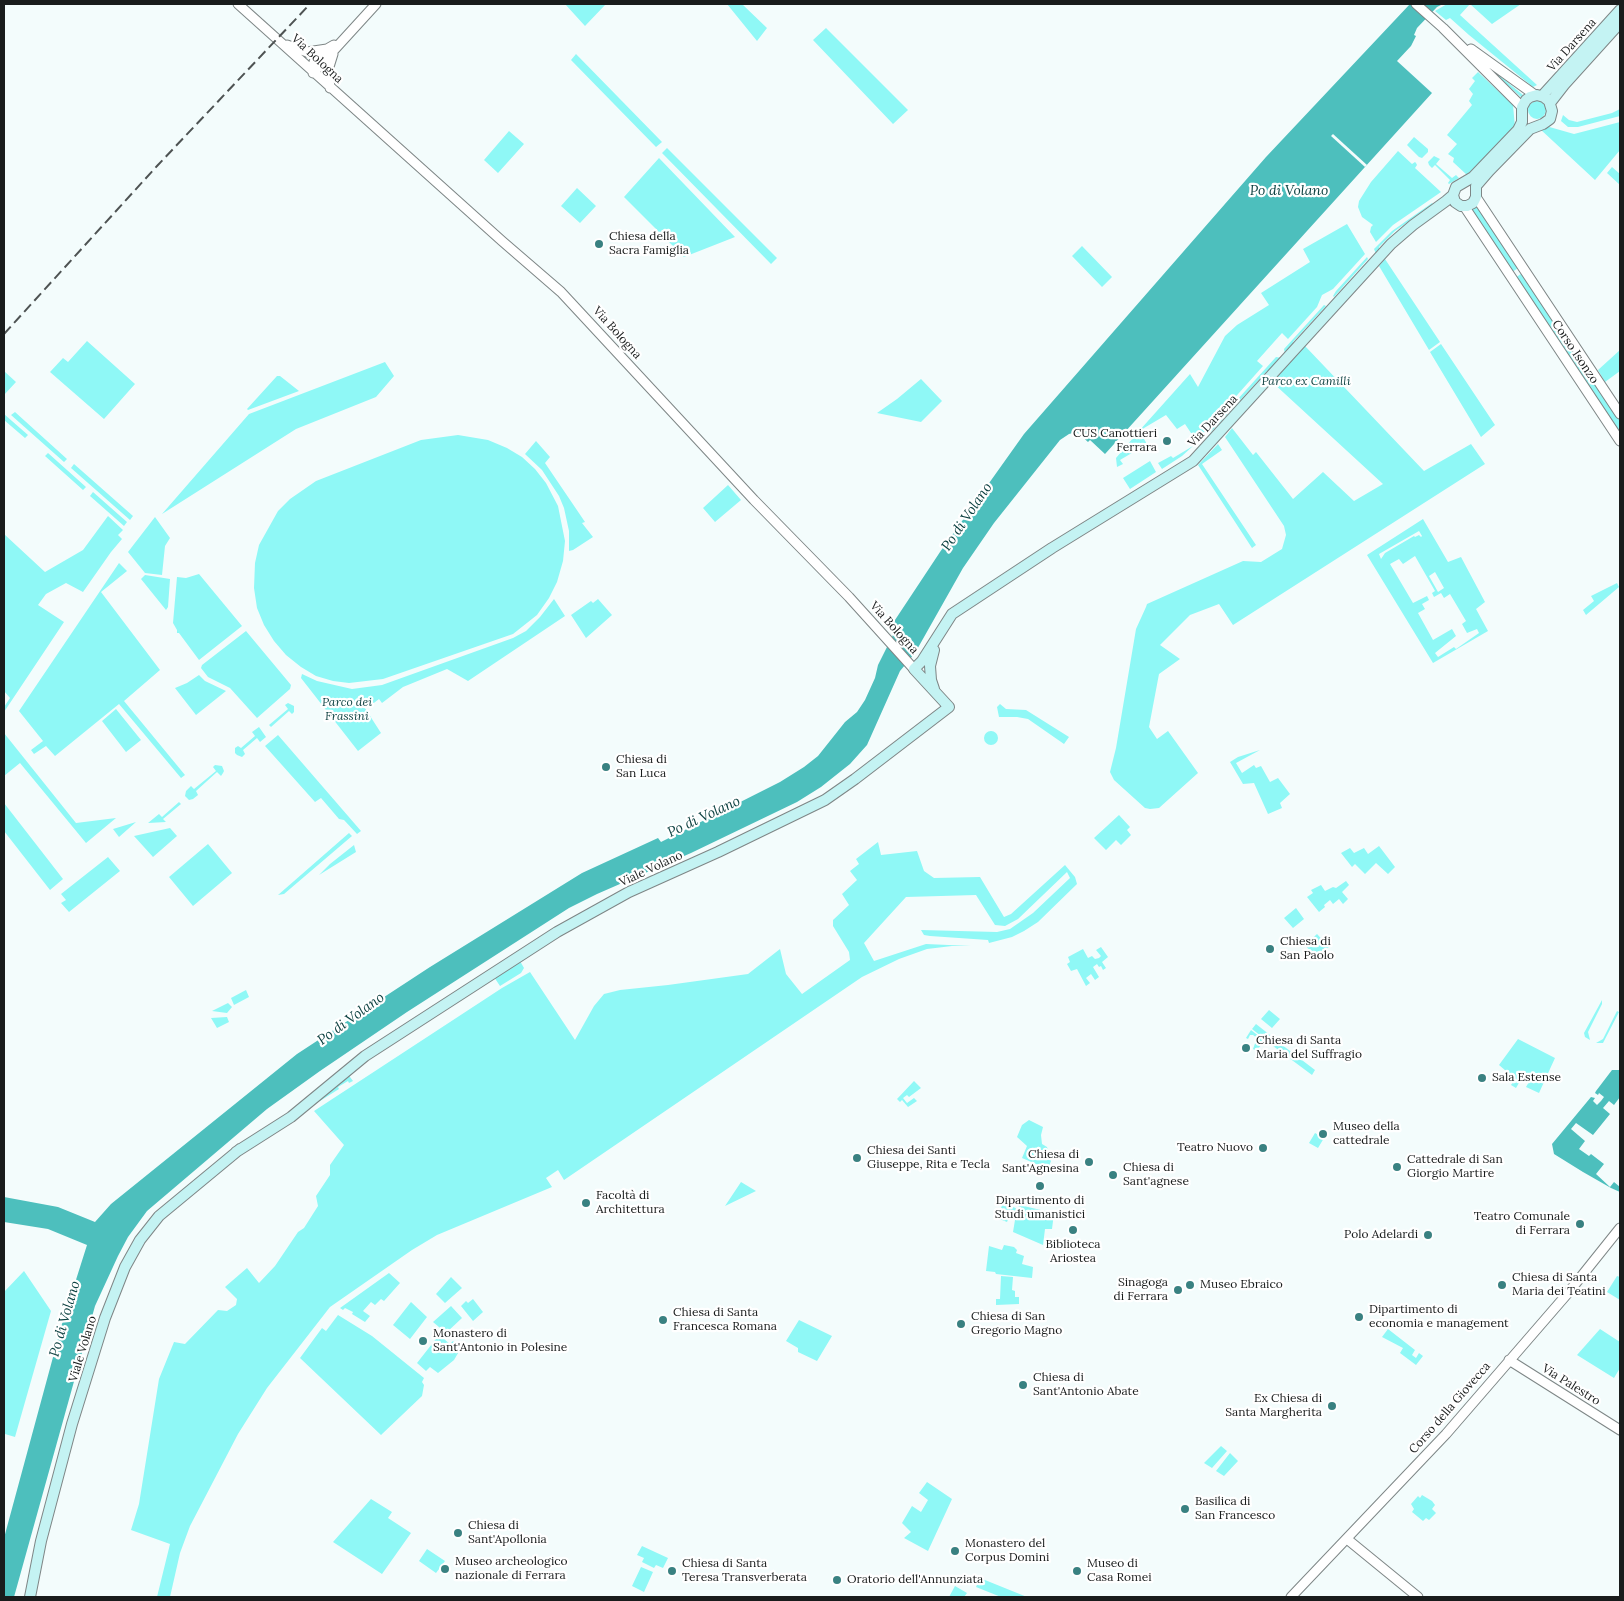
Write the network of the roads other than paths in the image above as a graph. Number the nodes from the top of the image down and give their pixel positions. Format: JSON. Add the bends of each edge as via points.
{"nodes":[{"id":1,"x":238,"y":4,"type":"edge"},
{"id":2,"x":376,"y":4,"type":"edge"},
{"id":3,"x":1416,"y":4,"type":"edge"},
{"id":4,"x":1620,"y":10,"type":"edge"},
{"id":5,"x":1620,"y":23,"type":"edge"},
{"id":6,"x":1443,"y":28,"type":"junction"},
{"id":7,"x":341,"y":42,"type":"junction"},
{"id":8,"x":282,"y":43,"type":"junction"},
{"id":9,"x":327,"y":49,"type":"junction"},
{"id":10,"x":313,"y":73,"type":"junction"},
{"id":11,"x":330,"y":88,"type":"junction"},
{"id":12,"x":1539,"y":96,"type":"junction"},
{"id":13,"x":1550,"y":103,"type":"junction"},
{"id":14,"x":1523,"y":111,"type":"junction"},
{"id":15,"x":1536,"y":126,"type":"junction"},
{"id":16,"x":1461,"y":184,"type":"junction"},
{"id":17,"x":1475,"y":194,"type":"junction"},
{"id":18,"x":1453,"y":195,"type":"junction"},
{"id":19,"x":1461,"y":205,"type":"junction"},
{"id":20,"x":1441,"y":206,"type":"junction"},
{"id":21,"x":1523,"y":268,"type":"junction"},
{"id":22,"x":1510,"y":276,"type":"junction"},
{"id":23,"x":1620,"y":414,"type":"edge"},
{"id":24,"x":1620,"y":441,"type":"edge"},
{"id":25,"x":943,"y":628,"type":"junction"},
{"id":26,"x":911,"y":666,"type":"junction"},
{"id":27,"x":934,"y":690,"type":"junction"},
{"id":28,"x":949,"y":707,"type":"joint"},
{"id":29,"x":1620,"y":1228,"type":"edge"},
{"id":30,"x":1509,"y":1360,"type":"junction"},
{"id":31,"x":1620,"y":1430,"type":"edge"},
{"id":32,"x":1347,"y":1539,"type":"junction"},
{"id":33,"x":30,"y":1597,"type":"edge"},
{"id":34,"x":1291,"y":1597,"type":"edge"},
{"id":35,"x":1418,"y":1597,"type":"edge"}],
"edges":[{"from":1,"to":8,"type":"street","name":"Via Bologna"},
{"from":2,"to":7,"type":"street"},
{"from":3,"to":6,"type":"street"},
{"from":4,"to":12,"type":"main road","name":"Via Darsena"},
{"from":5,"to":13,"type":"main road","name":"Via Darsena"},
{"from":6,"to":12,"type":"street"},
{"from":6,"to":14,"type":"street"},
{"from":7,"to":9,"type":"street"},
{"from":7,"to":10,"type":"street"},
{"from":7,"to":11,"type":"street","via":[[328,65]]},
{"from":8,"to":9,"type":"street","via":[[307,52]]},
{"from":8,"to":10,"type":"street","name":"Via Bologna"},
{"from":9,"to":10,"type":"street","via":[[314,62]]},
{"from":10,"to":11,"type":"street","name":"Via Bologna"},
{"from":11,"to":26,"type":"street","name":"Via Bologna","via":[[561,292]]},
{"from":12,"to":13,"type":"main road"},
{"from":12,"to":14,"type":"main road","name":"Via Darsena","via":[[1528,98]]},
{"from":13,"to":15,"type":"main road","name":"Via Darsena","via":[[1550,119]]},
{"from":14,"to":15,"type":"main road","via":[[1527,122]]},
{"from":14,"to":16,"type":"main road","name":"Via Darsena","via":[[1518,130],[1473,177]]},
{"from":15,"to":17,"type":"main road","name":"Via Darsena","via":[[1526,132],[1489,171]]},
{"from":16,"to":17,"type":"main road","via":[[1469,184]]},
{"from":16,"to":18,"type":"main road","name":"Via Darsena"},
{"from":17,"to":19,"type":"main road","name":"Via Darsena","via":[[1470,205]]},
{"from":17,"to":21,"type":"street","name":"Corso Isonzo"},
{"from":18,"to":19,"type":"main road"},
{"from":18,"to":20,"type":"main road","name":"Via Darsena"},
{"from":19,"to":20,"type":"main road","name":"Via Darsena"},
{"from":19,"to":22,"type":"street","name":"Corso Isonzo"},
{"from":20,"to":25,"type":"main road","name":"Via Darsena","via":[[1391,244],[1193,461],[957,610]]},
{"from":21,"to":22,"type":"street"},
{"from":21,"to":23,"type":"street","name":"Corso Isonzo"},
{"from":22,"to":24,"type":"street","name":"Corso Isonzo"},
{"from":25,"to":26,"type":"main road","name":"Via Darsena","via":[[922,661]]},
{"from":25,"to":27,"type":"main road","name":"Via Darsena","via":[[930,666]]},
{"from":26,"to":27,"type":"main road","name":"Via Bologna"},
{"from":27,"to":28,"type":"main road","name":"Via Bologna"},
{"from":28,"to":33,"type":"main road","name":"Viale Volano","via":[[825,800],[583,916],[342,1069],[159,1216],[125,1267],[106,1318],[70,1433]]},
{"from":29,"to":30,"type":"street","name":"Corso della Giovecca"},
{"from":30,"to":31,"type":"street","name":"Via Palestro"},
{"from":30,"to":32,"type":"street","name":"Corso della Giovecca","via":[[1446,1434]]},
{"from":32,"to":34,"type":"street","name":"Corso della Giovecca"},
{"from":32,"to":35,"type":"street"}]}
